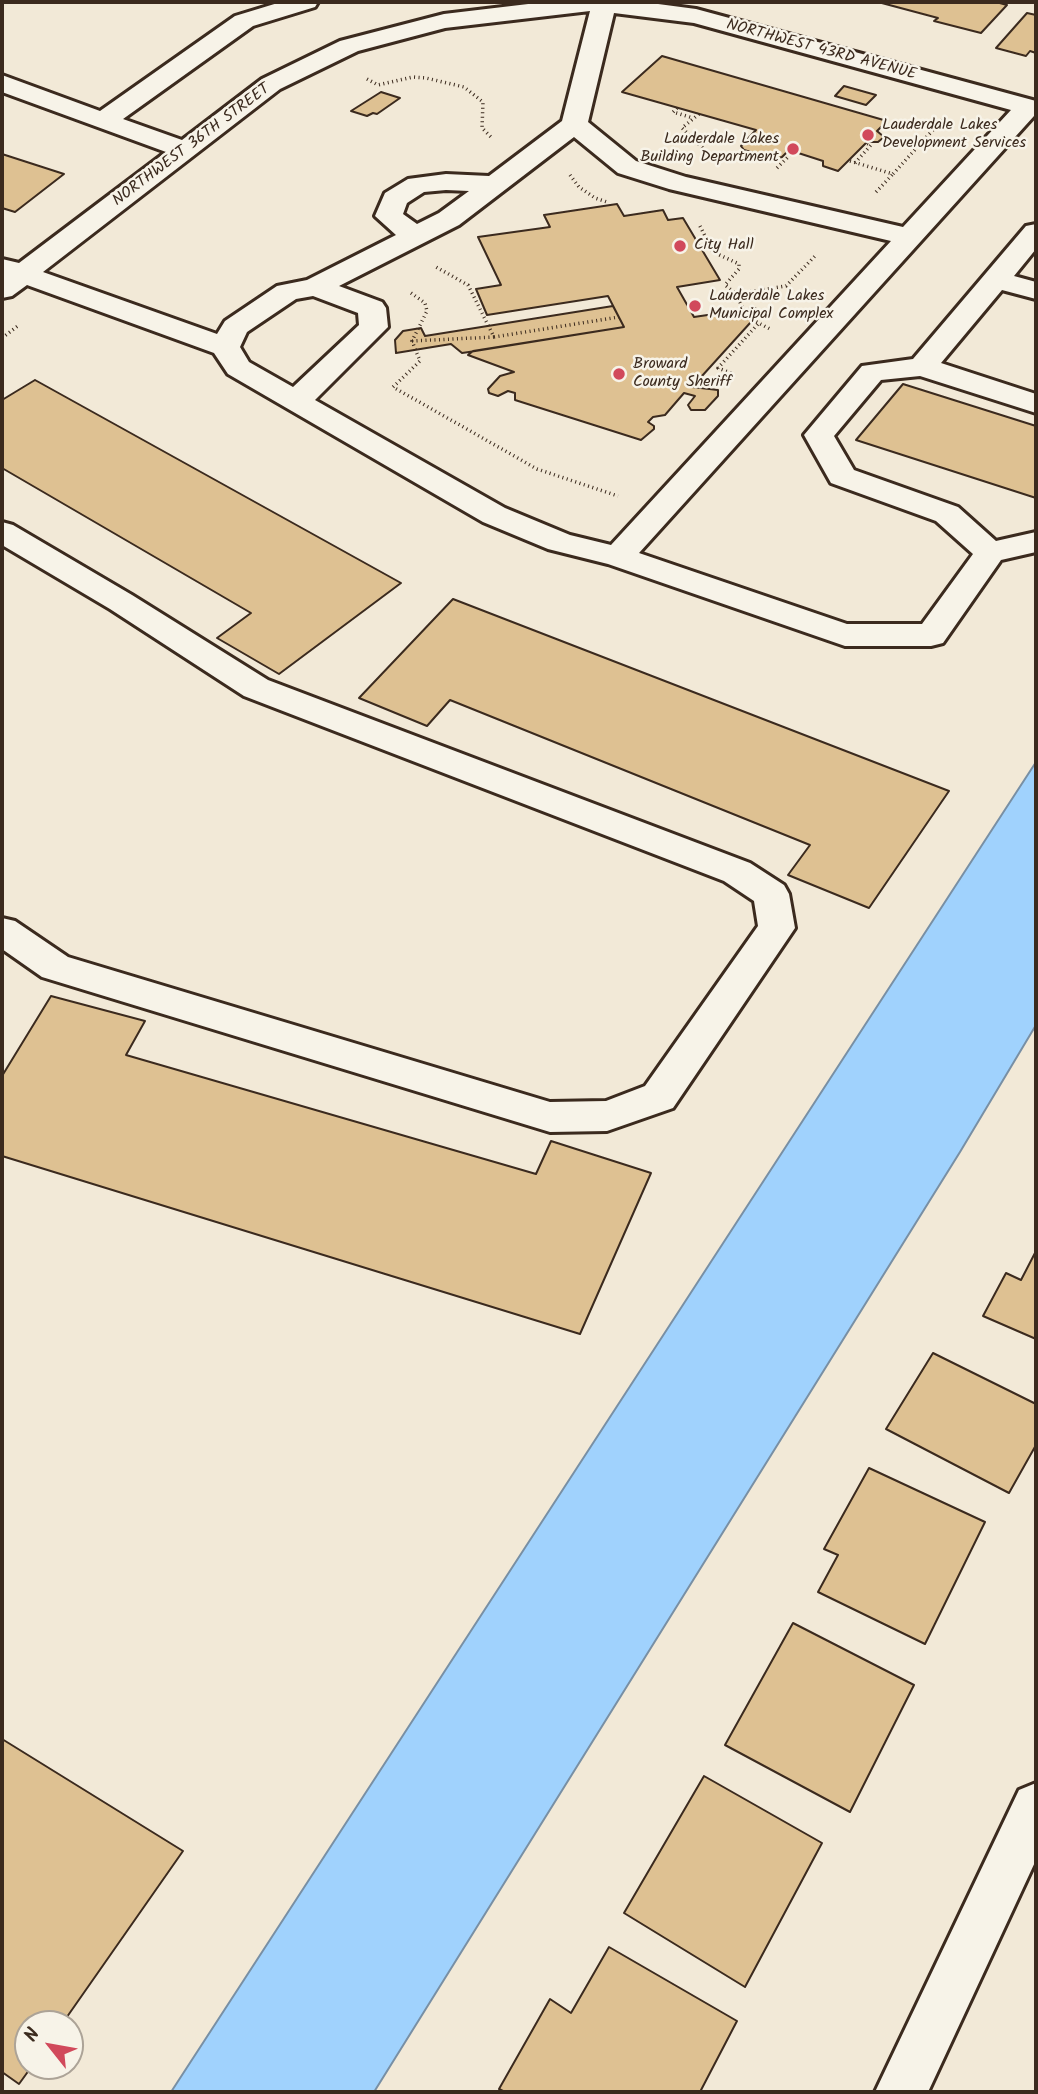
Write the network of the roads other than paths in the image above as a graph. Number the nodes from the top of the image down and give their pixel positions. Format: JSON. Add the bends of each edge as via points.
{"nodes":[{"id":1,"x":307,"y":2,"type":"edge"},
{"id":2,"x":605,"y":3,"type":"edge"},
{"id":3,"x":335,"y":32,"type":"junction"},
{"id":4,"x":2,"y":83,"type":"edge"},
{"id":5,"x":1032,"y":108,"type":"edge"},
{"id":6,"x":103,"y":121,"type":"junction"},
{"id":7,"x":574,"y":124,"type":"junction"},
{"id":8,"x":186,"y":150,"type":"junction"},
{"id":9,"x":495,"y":184,"type":"junction"},
{"id":10,"x":1036,"y":232,"type":"edge"},
{"id":11,"x":415,"y":236,"type":"junction"},
{"id":12,"x":910,"y":237,"type":"junction"},
{"id":13,"x":9,"y":277,"type":"edge"},
{"id":14,"x":996,"y":280,"type":"junction"},
{"id":15,"x":315,"y":287,"type":"junction"},
{"id":16,"x":1036,"y":291,"type":"edge"},
{"id":17,"x":225,"y":346,"type":"junction"},
{"id":18,"x":922,"y":366,"type":"junction"},
{"id":19,"x":296,"y":401,"type":"junction"},
{"id":20,"x":1036,"y":404,"type":"edge"},
{"id":21,"x":2,"y":532,"type":"edge"},
{"id":22,"x":1036,"y":542,"type":"edge"},
{"id":23,"x":990,"y":553,"type":"junction"},
{"id":24,"x":618,"y":557,"type":"junction"},
{"id":25,"x":2,"y":931,"type":"edge"},
{"id":26,"x":1036,"y":1807,"type":"edge"},
{"id":27,"x":901,"y":2092,"type":"edge"}],
"edges":[{"from":1,"to":3,"type":"street"},
{"from":1,"to":6,"type":"street","via":[[244,21]]},
{"from":2,"to":3,"type":"street","name":"NORTHWEST 36TH STREET"},
{"from":2,"to":5,"type":"street","name":"NORTHWEST 43RD AVENUE","via":[[696,16]]},
{"from":2,"to":7,"type":"street"},
{"from":3,"to":8,"type":"street","name":"NORTHWEST 36TH STREET"},
{"from":4,"to":6,"type":"street"},
{"from":5,"to":12,"type":"street"},
{"from":6,"to":8,"type":"street"},
{"from":7,"to":9,"type":"street"},
{"from":7,"to":12,"type":"street","via":[[627,167]]},
{"from":8,"to":13,"type":"street","name":"NORTHWEST 36TH STREET"},
{"from":9,"to":11,"type":"street","via":[[449,219]]},
{"from":9,"to":11,"type":"street","via":[[416,185],[395,199],[389,216]]},
{"from":10,"to":14,"type":"street"},
{"from":11,"to":15,"type":"street"},
{"from":12,"to":24,"type":"street"},
{"from":13,"to":17,"type":"street"},
{"from":14,"to":16,"type":"street"},
{"from":14,"to":18,"type":"street"},
{"from":15,"to":17,"type":"street","via":[[286,292],[235,327]]},
{"from":15,"to":19,"type":"street","via":[[372,308],[374,327]]},
{"from":17,"to":19,"type":"street","via":[[239,369]]},
{"from":18,"to":20,"type":"street"},
{"from":18,"to":23,"type":"street","via":[[872,372],[819,435],[842,476],[947,514]]},
{"from":19,"to":24,"type":"street","via":[[494,515],[559,542]]},
{"from":21,"to":25,"type":"street","via":[[256,688],[737,872],[771,894],[777,928],[659,1097],[607,1116],[550,1117],[55,967]]},
{"from":22,"to":23,"type":"street"},
{"from":23,"to":24,"type":"street","via":[[931,635],[845,635]]},
{"from":26,"to":27,"type":"street"}]}
